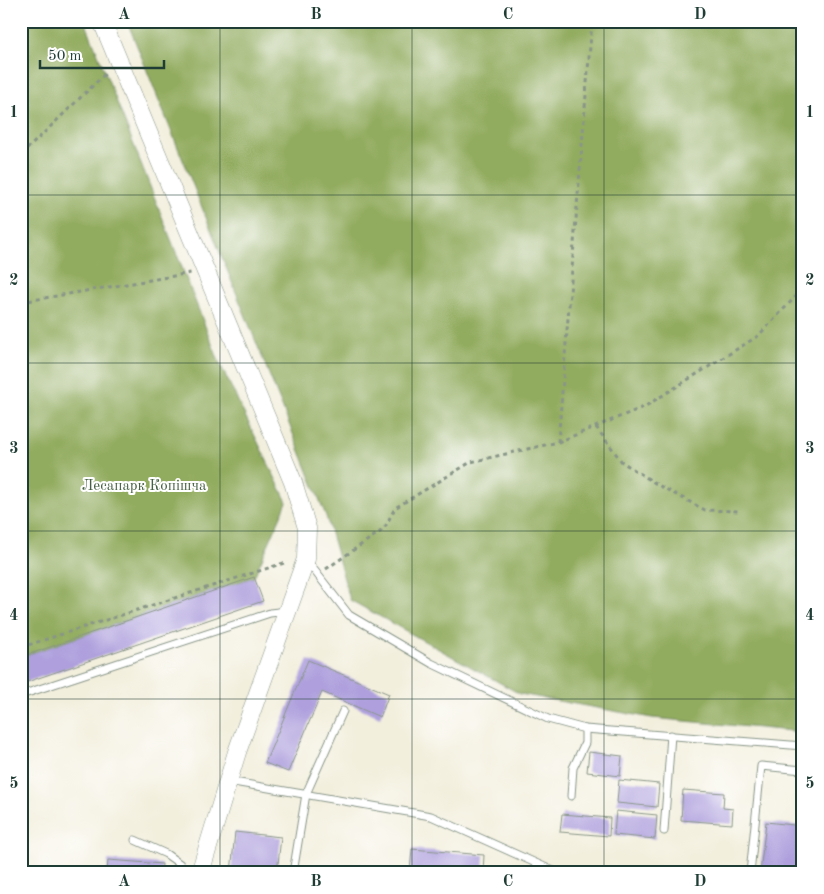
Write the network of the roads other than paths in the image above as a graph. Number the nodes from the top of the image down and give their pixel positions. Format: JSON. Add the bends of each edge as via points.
{"nodes":[{"id":1,"x":102,"y":21,"type":"edge"},
{"id":2,"x":306,"y":559,"type":"junction"},
{"id":3,"x":287,"y":611,"type":"junction"},
{"id":4,"x":21,"y":695,"type":"edge"},
{"id":5,"x":343,"y":711,"type":"dead end"},
{"id":6,"x":585,"y":729,"type":"junction"},
{"id":7,"x":671,"y":735,"type":"junction"},
{"id":8,"x":803,"y":746,"type":"edge"},
{"id":9,"x":803,"y":770,"type":"edge"},
{"id":10,"x":227,"y":781,"type":"junction"},
{"id":11,"x":306,"y":794,"type":"junction"},
{"id":12,"x":571,"y":796,"type":"dead end"},
{"id":13,"x":664,"y":831,"type":"dead end"},
{"id":14,"x":136,"y":840,"type":"dead end"},
{"id":15,"x":179,"y":873,"type":"edge"},
{"id":16,"x":200,"y":873,"type":"edge"},
{"id":17,"x":293,"y":873,"type":"edge"},
{"id":18,"x":558,"y":873,"type":"edge"},
{"id":19,"x":750,"y":873,"type":"edge"}],
"edges":[{"from":1,"to":2,"type":"street","via":[[302,509],[307,528]]},
{"from":2,"to":3,"type":"street"},
{"from":2,"to":6,"type":"lane","via":[[348,615],[431,663],[548,719]]},
{"from":3,"to":4,"type":"lane","via":[[270,613]]},
{"from":3,"to":10,"type":"street"},
{"from":5,"to":11,"type":"lane"},
{"from":6,"to":7,"type":"lane"},
{"from":6,"to":12,"type":"lane","via":[[585,743],[573,768]]},
{"from":7,"to":8,"type":"lane"},
{"from":7,"to":13,"type":"lane"},
{"from":9,"to":19,"type":"lane","via":[[761,766]]},
{"from":10,"to":11,"type":"lane"},
{"from":10,"to":16,"type":"street"},
{"from":11,"to":17,"type":"lane"},
{"from":11,"to":18,"type":"lane","via":[[431,816]]},
{"from":14,"to":15,"type":"lane","via":[[180,864]]}]}
